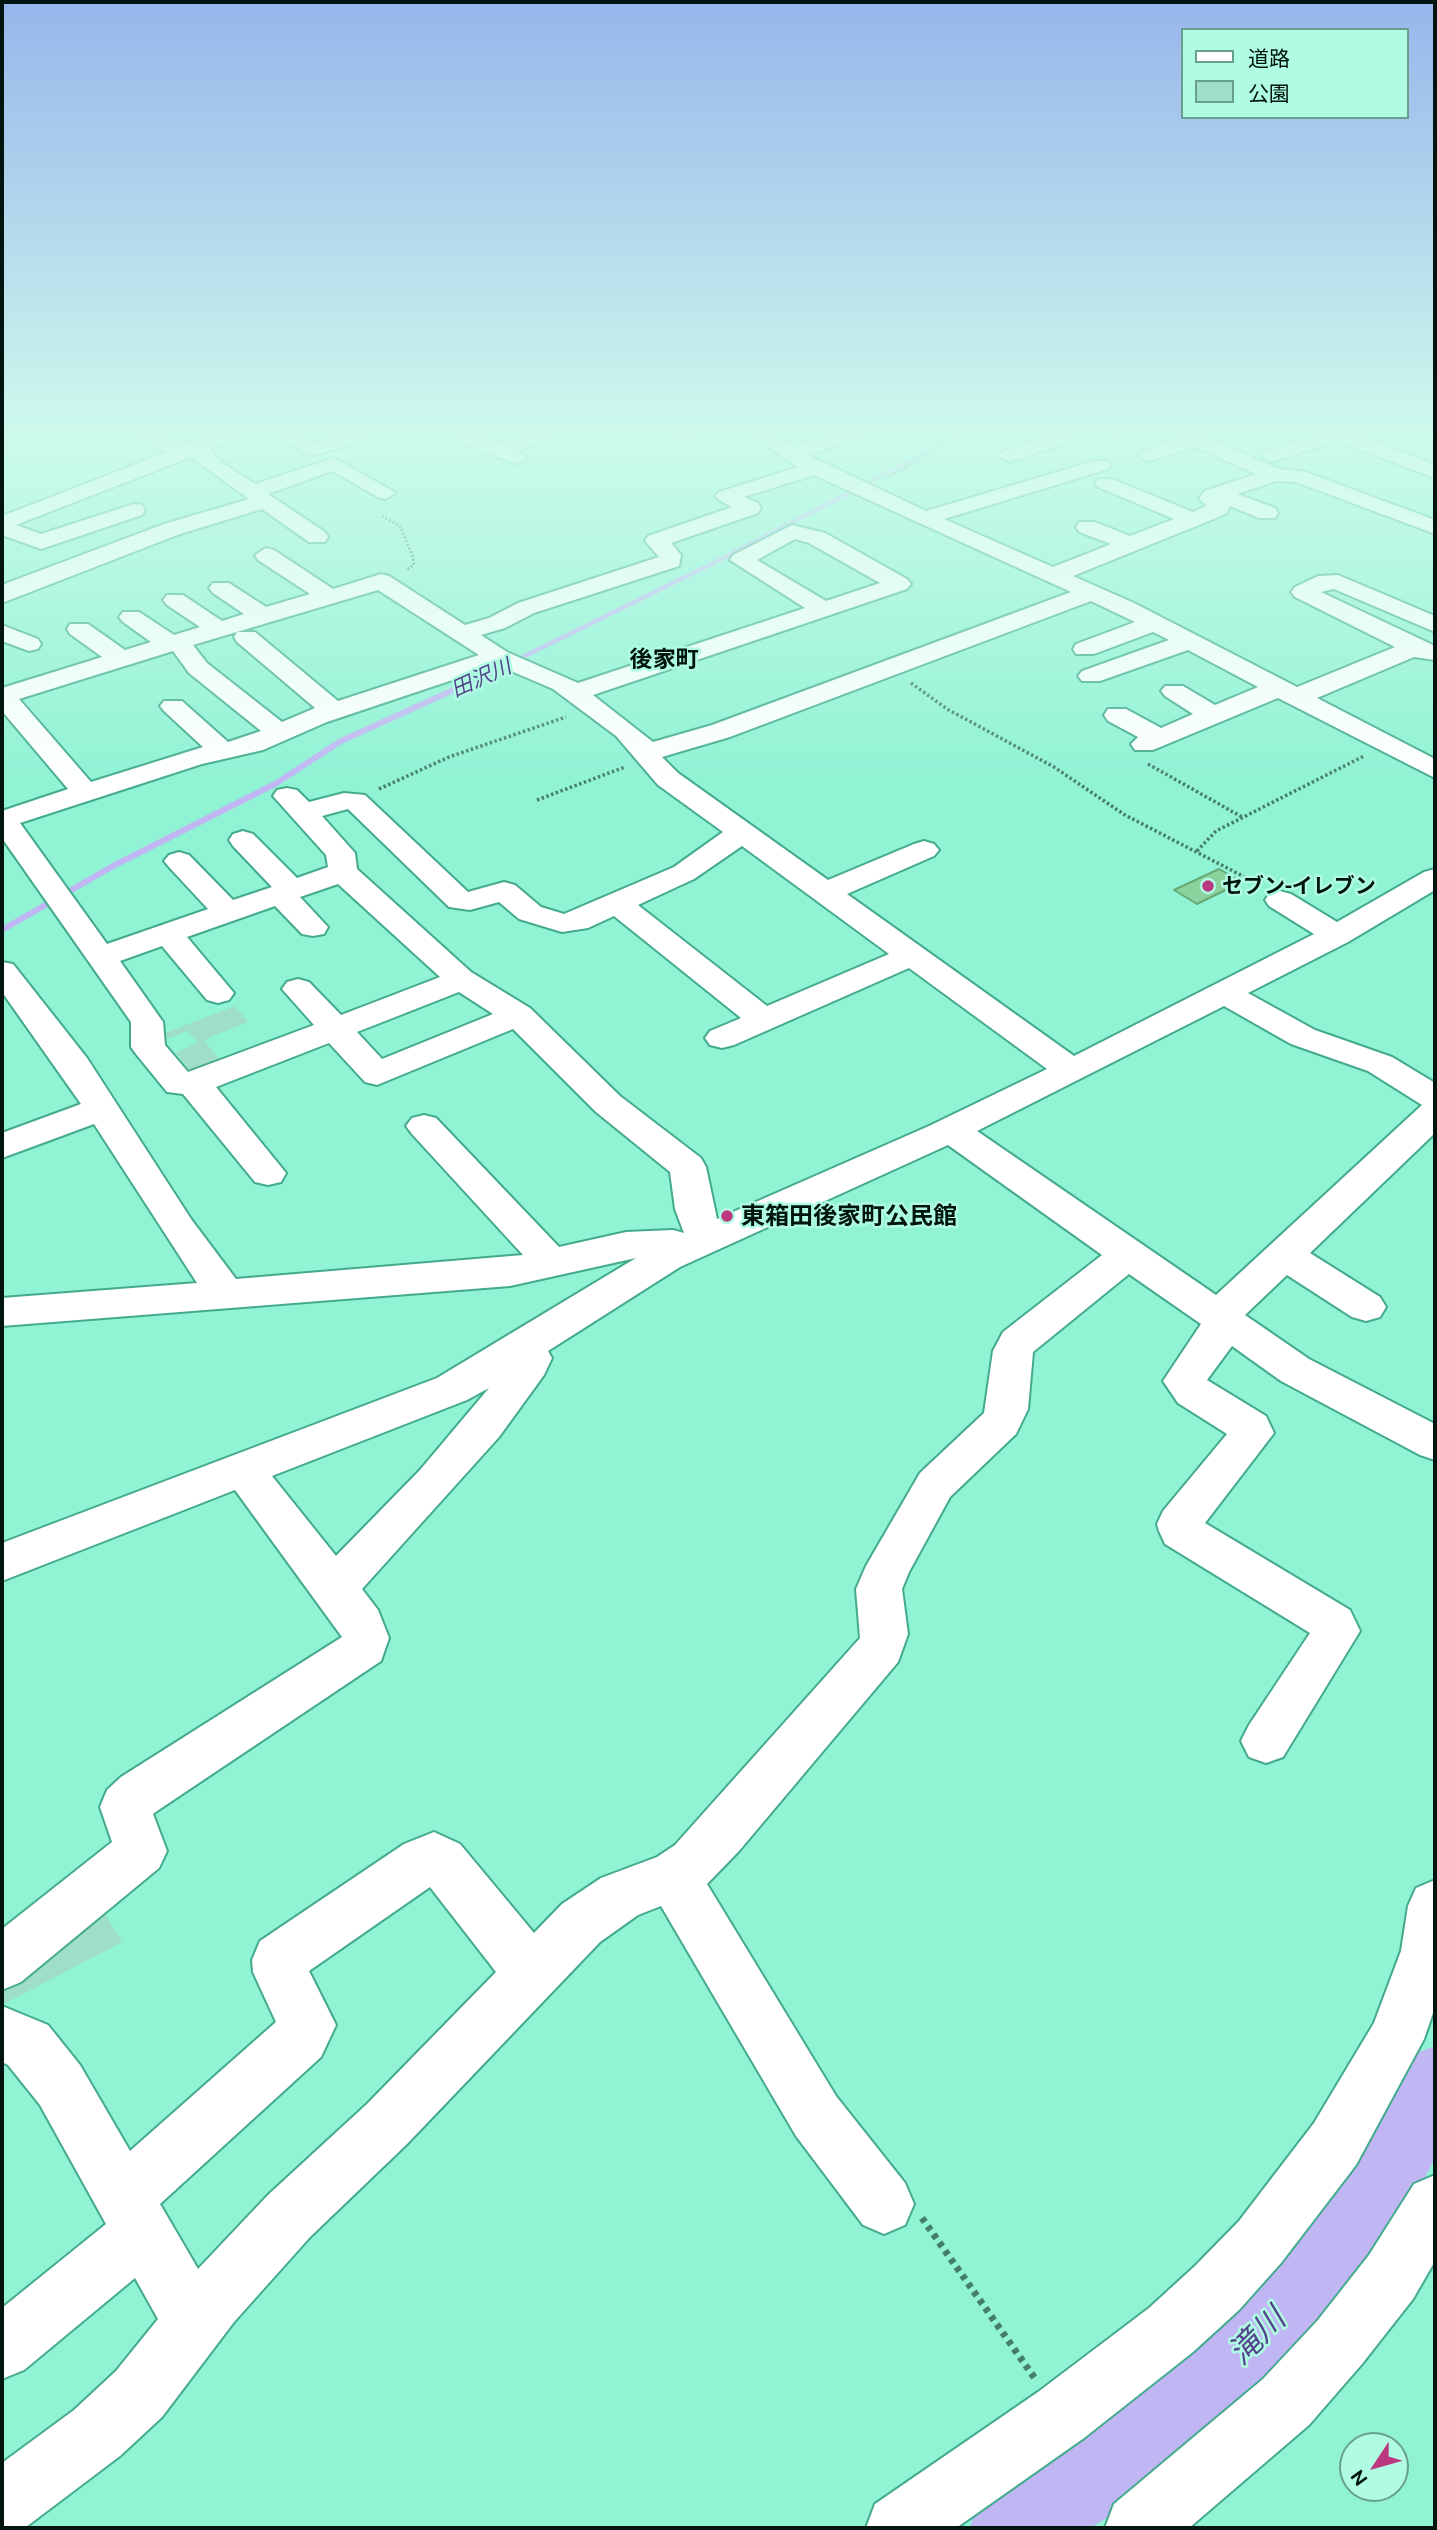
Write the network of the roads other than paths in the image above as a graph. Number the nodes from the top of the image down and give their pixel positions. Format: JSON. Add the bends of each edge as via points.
{"nodes":[{"id":1,"x":113,"y":551,"type":"edge"},
{"id":2,"x":666,"y":551,"type":"edge"},
{"id":3,"x":757,"y":551,"type":"edge"},
{"id":4,"x":840,"y":551,"type":"edge"},
{"id":5,"x":998,"y":551,"type":"edge"},
{"id":6,"x":1113,"y":551,"type":"edge"},
{"id":7,"x":266,"y":555,"type":"dead end"},
{"id":8,"x":1054,"y":575,"type":"junction"},
{"id":9,"x":221,"y":588,"type":"dead end"},
{"id":10,"x":1093,"y":592,"type":"junction"},
{"id":11,"x":2,"y":596,"type":"edge"},
{"id":12,"x":324,"y":597,"type":"junction"},
{"id":13,"x":176,"y":600,"type":"dead end"},
{"id":14,"x":824,"y":609,"type":"junction"},
{"id":15,"x":131,"y":617,"type":"dead end"},
{"id":16,"x":264,"y":617,"type":"junction"},
{"id":17,"x":1154,"y":623,"type":"junction"},
{"id":18,"x":1435,"y":625,"type":"edge"},
{"id":19,"x":79,"y":629,"type":"dead end"},
{"id":20,"x":218,"y":629,"type":"junction"},
{"id":21,"x":2,"y":632,"type":"edge"},
{"id":22,"x":460,"y":634,"type":"junction"},
{"id":23,"x":246,"y":636,"type":"dead end"},
{"id":24,"x":1190,"y":641,"type":"junction"},
{"id":25,"x":174,"y":643,"type":"junction"},
{"id":26,"x":29,"y":644,"type":"dead end"},
{"id":27,"x":1085,"y":649,"type":"dead end"},
{"id":28,"x":1425,"y":650,"type":"edge"},
{"id":29,"x":121,"y":659,"type":"junction"},
{"id":30,"x":508,"y":661,"type":"junction"},
{"id":31,"x":1091,"y":676,"type":"dead end"},
{"id":32,"x":1174,"y":691,"type":"dead end"},
{"id":33,"x":1288,"y":692,"type":"junction"},
{"id":34,"x":585,"y":699,"type":"junction"},
{"id":35,"x":173,"y":706,"type":"dead end"},
{"id":36,"x":6,"y":710,"type":"edge"},
{"id":37,"x":334,"y":711,"type":"junction"},
{"id":38,"x":1117,"y":715,"type":"dead end"},
{"id":39,"x":1213,"y":715,"type":"junction"},
{"id":40,"x":279,"y":733,"type":"junction"},
{"id":41,"x":222,"y":750,"type":"junction"},
{"id":42,"x":648,"y":755,"type":"junction"},
{"id":43,"x":1435,"y":770,"type":"edge"},
{"id":44,"x":86,"y":793,"type":"junction"},
{"id":45,"x":2,"y":820,"type":"edge"},
{"id":46,"x":892,"y":829,"type":"dead end"},
{"id":47,"x":743,"y":832,"type":"junction"},
{"id":48,"x":243,"y":840,"type":"dead end"},
{"id":49,"x":179,"y":861,"type":"dead end"},
{"id":50,"x":384,"y":877,"type":"junction"},
{"id":51,"x":1435,"y":877,"type":"edge"},
{"id":52,"x":286,"y":892,"type":"junction"},
{"id":53,"x":826,"y":892,"type":"junction"},
{"id":54,"x":1280,"y":900,"type":"road end"},
{"id":55,"x":617,"y":903,"type":"junction"},
{"id":56,"x":228,"y":913,"type":"junction"},
{"id":57,"x":313,"y":928,"type":"dead end"},
{"id":58,"x":168,"y":934,"type":"junction"},
{"id":59,"x":1338,"y":935,"type":"junction"},
{"id":60,"x":913,"y":956,"type":"junction"},
{"id":61,"x":103,"y":957,"type":"junction"},
{"id":62,"x":2,"y":971,"type":"edge"},
{"id":63,"x":462,"y":980,"type":"junction"},
{"id":64,"x":298,"y":989,"type":"dead end"},
{"id":65,"x":218,"y":993,"type":"dead end"},
{"id":66,"x":1226,"y":994,"type":"junction"},
{"id":67,"x":518,"y":1015,"type":"junction"},
{"id":68,"x":764,"y":1020,"type":"junction"},
{"id":69,"x":334,"y":1029,"type":"junction"},
{"id":70,"x":722,"y":1038,"type":"dead end"},
{"id":71,"x":1073,"y":1071,"type":"junction"},
{"id":72,"x":197,"y":1083,"type":"junction"},
{"id":73,"x":1435,"y":1098,"type":"edge"},
{"id":74,"x":103,"y":1108,"type":"junction"},
{"id":75,"x":1435,"y":1113,"type":"edge"},
{"id":76,"x":424,"y":1126,"type":"dead end"},
{"id":77,"x":950,"y":1130,"type":"junction"},
{"id":78,"x":2,"y":1146,"type":"edge"},
{"id":79,"x":268,"y":1173,"type":"dead end"},
{"id":80,"x":692,"y":1244,"type":"junction"},
{"id":81,"x":1127,"y":1255,"type":"junction"},
{"id":82,"x":1284,"y":1255,"type":"junction"},
{"id":83,"x":545,"y":1265,"type":"junction"},
{"id":84,"x":227,"y":1296,"type":"junction"},
{"id":85,"x":1366,"y":1307,"type":"dead end"},
{"id":86,"x":2,"y":1312,"type":"edge"},
{"id":87,"x":1221,"y":1321,"type":"junction"},
{"id":88,"x":522,"y":1348,"type":"junction"},
{"id":89,"x":1435,"y":1444,"type":"edge"},
{"id":90,"x":246,"y":1470,"type":"junction"},
{"id":91,"x":2,"y":1562,"type":"edge"},
{"id":92,"x":334,"y":1588,"type":"junction"},
{"id":93,"x":1266,"y":1741,"type":"dead end"},
{"id":94,"x":673,"y":1877,"type":"junction"},
{"id":95,"x":1435,"y":1906,"type":"edge"},
{"id":96,"x":2,"y":1963,"type":"edge"},
{"id":97,"x":531,"y":1973,"type":"junction"},
{"id":98,"x":2,"y":2034,"type":"edge"},
{"id":99,"x":884,"y":2204,"type":"road end"},
{"id":100,"x":1435,"y":2205,"type":"edge"},
{"id":101,"x":134,"y":2213,"type":"junction"},
{"id":102,"x":194,"y":2322,"type":"junction"},
{"id":103,"x":2,"y":2348,"type":"edge"},
{"id":104,"x":2,"y":2502,"type":"edge"},
{"id":105,"x":899,"y":2528,"type":"edge"},
{"id":106,"x":1138,"y":2528,"type":"edge"}],
"edges":[{"from":1,"to":11,"type":"street"},
{"from":2,"to":22,"type":"street","via":[[671,561]]},
{"from":3,"to":14,"type":"street","via":[[741,560]]},
{"from":4,"to":14,"type":"street","via":[[899,584]]},
{"from":5,"to":8,"type":"street"},
{"from":6,"to":8,"type":"street"},
{"from":7,"to":12,"type":"street"},
{"from":8,"to":10,"type":"street"},
{"from":9,"to":16,"type":"street"},
{"from":10,"to":17,"type":"street"},
{"from":10,"to":42,"type":"street","via":[[888,671]]},
{"from":12,"to":16,"type":"street"},
{"from":12,"to":22,"type":"street","via":[[379,581]]},
{"from":13,"to":20,"type":"street"},
{"from":14,"to":34,"type":"street"},
{"from":15,"to":25,"type":"street"},
{"from":16,"to":20,"type":"street"},
{"from":17,"to":24,"type":"street"},
{"from":17,"to":27,"type":"street"},
{"from":18,"to":28,"type":"street","via":[[1339,582],[1326,581],[1303,592]]},
{"from":19,"to":29,"type":"street"},
{"from":20,"to":25,"type":"street"},
{"from":21,"to":26,"type":"street"},
{"from":22,"to":30,"type":"street"},
{"from":23,"to":37,"type":"street"},
{"from":24,"to":31,"type":"street"},
{"from":24,"to":33,"type":"street"},
{"from":25,"to":29,"type":"street"},
{"from":25,"to":40,"type":"street"},
{"from":28,"to":33,"type":"street"},
{"from":29,"to":36,"type":"street","via":[[11,693],[4,698]]},
{"from":30,"to":34,"type":"street"},
{"from":30,"to":37,"type":"street"},
{"from":32,"to":39,"type":"street"},
{"from":33,"to":39,"type":"street"},
{"from":33,"to":43,"type":"street"},
{"from":34,"to":42,"type":"street"},
{"from":35,"to":41,"type":"street"},
{"from":36,"to":44,"type":"street"},
{"from":37,"to":40,"type":"street"},
{"from":38,"to":39,"type":"street","via":[[1148,747]]},
{"from":40,"to":41,"type":"street"},
{"from":41,"to":44,"type":"street"},
{"from":42,"to":47,"type":"street","via":[[668,779]]},
{"from":44,"to":45,"type":"street"},
{"from":45,"to":61,"type":"street"},
{"from":46,"to":53,"type":"street","via":[[924,850]]},
{"from":47,"to":53,"type":"street"},
{"from":47,"to":55,"type":"street","via":[[695,867]]},
{"from":48,"to":52,"type":"street"},
{"from":49,"to":56,"type":"street"},
{"from":50,"to":50,"type":"street","via":[[353,801],[295,805],[340,853]]},
{"from":50,"to":52,"type":"street"},
{"from":50,"to":55,"type":"street","via":[[460,901],[504,891],[530,913],[562,923]]},
{"from":50,"to":63,"type":"street"},
{"from":51,"to":59,"type":"street"},
{"from":52,"to":56,"type":"street"},
{"from":52,"to":57,"type":"street"},
{"from":53,"to":60,"type":"street"},
{"from":54,"to":59,"type":"street"},
{"from":55,"to":68,"type":"street"},
{"from":56,"to":58,"type":"street"},
{"from":58,"to":61,"type":"street"},
{"from":58,"to":65,"type":"street"},
{"from":59,"to":66,"type":"street"},
{"from":60,"to":68,"type":"street"},
{"from":60,"to":71,"type":"street"},
{"from":61,"to":72,"type":"street","via":[[148,1022],[148,1047],[174,1081]]},
{"from":62,"to":74,"type":"street"},
{"from":63,"to":67,"type":"street"},
{"from":63,"to":69,"type":"street"},
{"from":64,"to":69,"type":"street"},
{"from":66,"to":71,"type":"street"},
{"from":66,"to":73,"type":"street","via":[[1303,1037],[1380,1064]]},
{"from":67,"to":69,"type":"street","via":[[377,1074]]},
{"from":67,"to":80,"type":"street","via":[[608,1104],[688,1167],[694,1209]]},
{"from":68,"to":70,"type":"street"},
{"from":69,"to":72,"type":"street"},
{"from":71,"to":77,"type":"street"},
{"from":72,"to":79,"type":"street","via":[[201,1096]]},
{"from":74,"to":78,"type":"street"},
{"from":74,"to":84,"type":"street"},
{"from":75,"to":82,"type":"street"},
{"from":76,"to":83,"type":"street","via":[[543,1253]]},
{"from":77,"to":80,"type":"street"},
{"from":77,"to":81,"type":"street"},
{"from":80,"to":83,"type":"street","via":[[626,1245]]},
{"from":80,"to":88,"type":"street"},
{"from":81,"to":87,"type":"street"},
{"from":81,"to":94,"type":"street","via":[[1017,1343],[1001,1423],[935,1485],[889,1566],[879,1589],[885,1634],[881,1648],[721,1834]]},
{"from":82,"to":85,"type":"street"},
{"from":82,"to":87,"type":"street"},
{"from":83,"to":84,"type":"street"},
{"from":84,"to":86,"type":"street"},
{"from":87,"to":89,"type":"street","via":[[1294,1370]]},
{"from":87,"to":93,"type":"street","via":[[1184,1381],[1252,1433],[1179,1524],[1181,1531],[1334,1624],[1337,1631]]},
{"from":88,"to":90,"type":"street","via":[[420,1403]]},
{"from":88,"to":92,"type":"street","via":[[532,1358],[530,1364],[484,1425]]},
{"from":90,"to":91,"type":"street"},
{"from":90,"to":92,"type":"street"},
{"from":92,"to":96,"type":"street","via":[[362,1624],[364,1647],[139,1794],[125,1807],[141,1852]]},
{"from":94,"to":97,"type":"street","via":[[605,1903]]},
{"from":94,"to":99,"type":"street","via":[[816,2116]]},
{"from":95,"to":105,"type":"street","via":[[1428,1951],[1396,2039],[1354,2114],[1301,2191],[1208,2297],[1171,2330],[1061,2415]]},
{"from":97,"to":101,"type":"street","via":[[442,1862],[434,1857],[422,1862],[279,1960],[280,1972],[308,2025],[301,2037],[137,2185]]},
{"from":97,"to":102,"type":"street","via":[[387,2124],[289,2216]]},
{"from":98,"to":101,"type":"street","via":[[28,2045],[60,2085]]},
{"from":100,"to":106,"type":"street","via":[[1391,2277],[1286,2402]]},
{"from":101,"to":102,"type":"street"},
{"from":101,"to":103,"type":"street"},
{"from":102,"to":104,"type":"street","via":[[139,2394],[97,2433]]}]}
